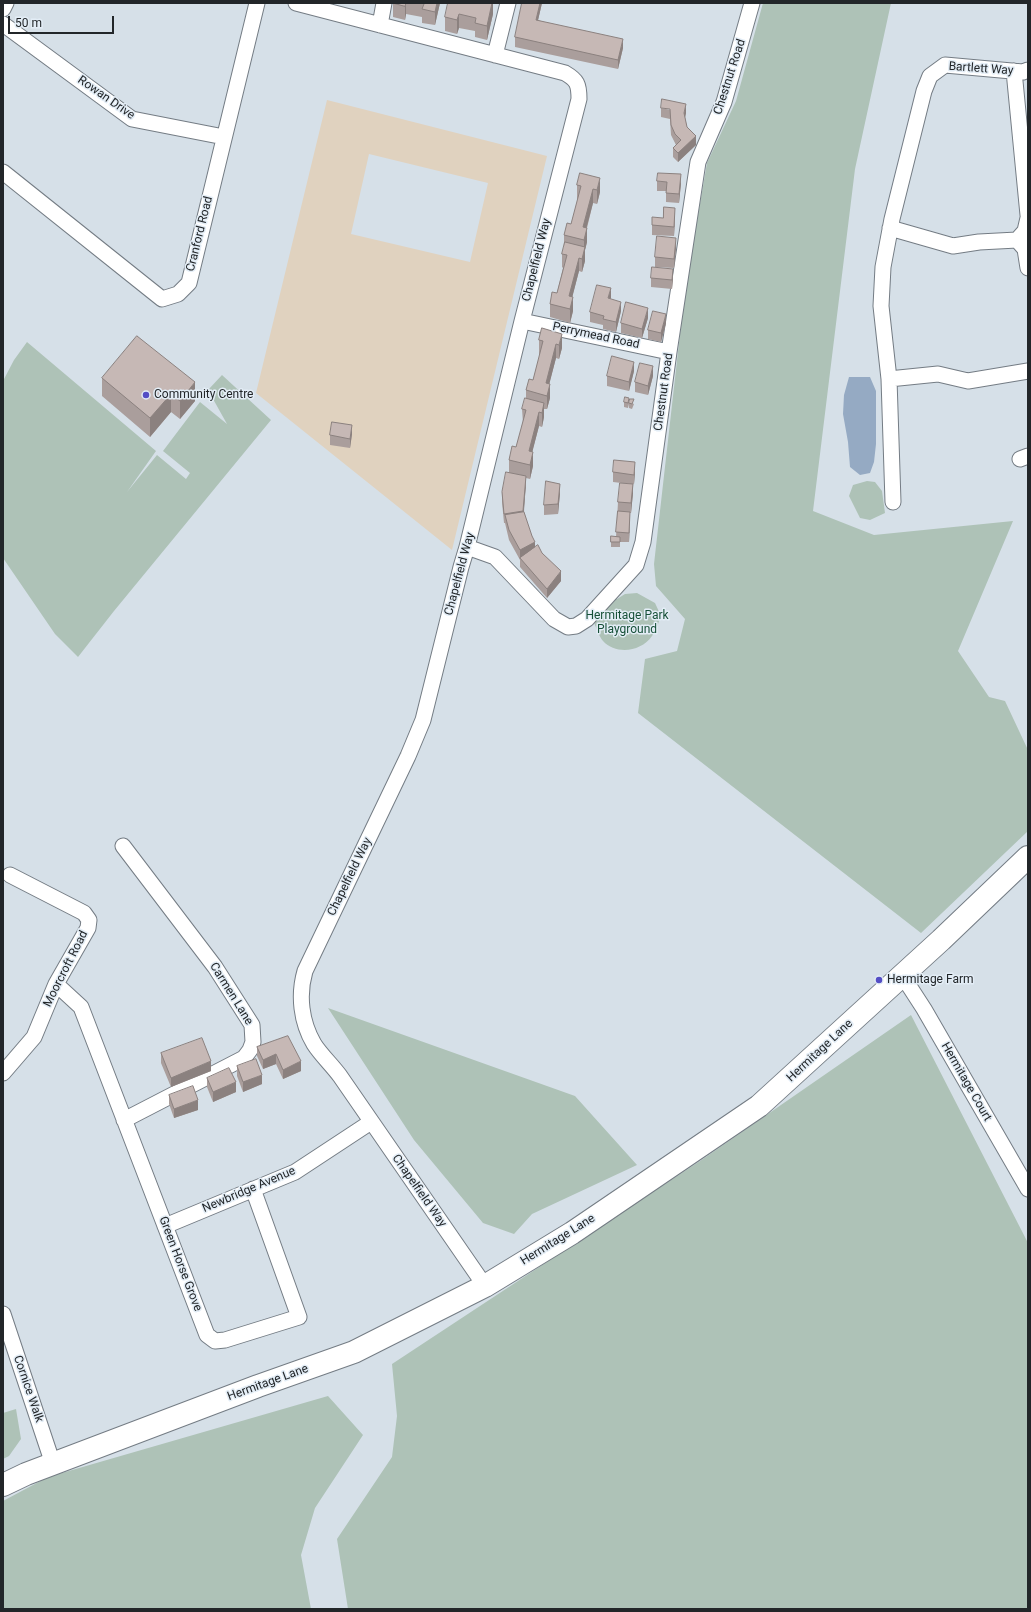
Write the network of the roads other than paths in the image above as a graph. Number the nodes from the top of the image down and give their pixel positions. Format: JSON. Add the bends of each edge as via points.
{"nodes":[{"id":1,"x":6,"y":3,"type":"edge"},
{"id":2,"x":257,"y":3,"type":"edge"},
{"id":3,"x":296,"y":3,"type":"edge"},
{"id":4,"x":384,"y":3,"type":"edge"},
{"id":5,"x":508,"y":3,"type":"edge"},
{"id":6,"x":752,"y":3,"type":"edge"},
{"id":7,"x":3,"y":9,"type":"edge"},
{"id":8,"x":3,"y":24,"type":"edge"},
{"id":9,"x":380,"y":25,"type":"junction"},
{"id":10,"x":495,"y":54,"type":"junction"},
{"id":11,"x":1021,"y":71,"type":"edge"},
{"id":12,"x":224,"y":137,"type":"junction"},
{"id":13,"x":3,"y":172,"type":"edge"},
{"id":14,"x":1028,"y":217,"type":"edge"},
{"id":15,"x":890,"y":228,"type":"junction"},
{"id":16,"x":1017,"y":240,"type":"junction"},
{"id":17,"x":1028,"y":268,"type":"edge"},
{"id":18,"x":522,"y":321,"type":"junction"},
{"id":19,"x":669,"y":352,"type":"junction"},
{"id":20,"x":1028,"y":371,"type":"edge"},
{"id":21,"x":889,"y":379,"type":"junction"},
{"id":22,"x":893,"y":502,"type":"dead end"},
{"id":23,"x":467,"y":547,"type":"junction"},
{"id":24,"x":123,"y":846,"type":"dead end"},
{"id":25,"x":1028,"y":857,"type":"edge"},
{"id":26,"x":10,"y":875,"type":"dead end"},
{"id":27,"x":902,"y":975,"type":"junction"},
{"id":28,"x":56,"y":984,"type":"junction"},
{"id":29,"x":3,"y":1073,"type":"edge"},
{"id":30,"x":124,"y":1120,"type":"junction"},
{"id":31,"x":371,"y":1122,"type":"junction"},
{"id":32,"x":253,"y":1189,"type":"junction"},
{"id":33,"x":1028,"y":1189,"type":"edge"},
{"id":34,"x":165,"y":1226,"type":"junction"},
{"id":35,"x":485,"y":1286,"type":"junction"},
{"id":36,"x":3,"y":1314,"type":"edge"},
{"id":37,"x":53,"y":1464,"type":"junction"},
{"id":38,"x":3,"y":1485,"type":"edge"}],
"edges":[{"from":1,"to":7,"type":"street"},
{"from":2,"to":12,"type":"street","name":"Cranford Road"},
{"from":3,"to":9,"type":"street","name":"Chapelfield Way"},
{"from":4,"to":9,"type":"street"},
{"from":5,"to":10,"type":"street"},
{"from":6,"to":19,"type":"street","name":"Chestnut Road","via":[[724,102],[698,162]]},
{"from":8,"to":12,"type":"street","name":"Rowan Drive","via":[[132,119]]},
{"from":9,"to":10,"type":"street","name":"Chapelfield Way"},
{"from":10,"to":18,"type":"street","name":"Chapelfield Way","via":[[565,73],[574,78],[579,88],[579,99]]},
{"from":11,"to":14,"type":"street"},
{"from":11,"to":15,"type":"street","name":"Bartlett Way","via":[[944,66],[930,76]]},
{"from":12,"to":13,"type":"street","name":"Cranford Road","via":[[189,283],[178,294],[162,299]]},
{"from":14,"to":16,"type":"street","via":[[1025,231]]},
{"from":15,"to":16,"type":"street","via":[[953,246]]},
{"from":15,"to":21,"type":"street","name":"Bartlett Way","via":[[883,266],[881,306]]},
{"from":16,"to":17,"type":"street","via":[[1025,249]]},
{"from":18,"to":19,"type":"street","name":"Perrymead Road"},
{"from":18,"to":23,"type":"street","name":"Chapelfield Way"},
{"from":19,"to":23,"type":"street","name":"Chestnut Road","via":[[643,542],[636,565],[587,619],[576,626],[568,627],[561,624],[495,556]]},
{"from":20,"to":21,"type":"street","via":[[968,381],[938,374]]},
{"from":21,"to":22,"type":"street","name":"Bartlett Way"},
{"from":23,"to":31,"type":"street","name":"Chapelfield Way","via":[[416,739],[301,983],[302,1013],[314,1044],[340,1076]]},
{"from":24,"to":30,"type":"street","name":"Carmen Lane","via":[[215,967],[252,1025],[253,1042],[244,1058]]},
{"from":25,"to":27,"type":"main road","name":"Hermitage Lane"},
{"from":26,"to":28,"type":"street","name":"Moorcroft Road","via":[[84,913],[89,920],[88,928]]},
{"from":27,"to":33,"type":"street","name":"Hermitage Court"},
{"from":27,"to":35,"type":"main road","name":"Hermitage Lane","via":[[759,1106],[572,1233]]},
{"from":28,"to":29,"type":"street","name":"Moorcroft Road","via":[[34,1037]]},
{"from":28,"to":30,"type":"street","name":"Green Horse Grove","via":[[81,1007]]},
{"from":30,"to":34,"type":"street","name":"Green Horse Grove"},
{"from":31,"to":32,"type":"street","name":"Newbridge Avenue","via":[[295,1172]]},
{"from":31,"to":35,"type":"street","name":"Chapelfield Way"},
{"from":32,"to":34,"type":"street","name":"Newbridge Avenue"},
{"from":32,"to":34,"type":"street","name":"Green Horse Grove","via":[[299,1317],[225,1340],[214,1341],[207,1335]]},
{"from":35,"to":37,"type":"main road","name":"Hermitage Lane","via":[[354,1352]]},
{"from":36,"to":37,"type":"street","name":"Cornice Walk"},
{"from":37,"to":38,"type":"main road","name":"Hermitage Lane"}]}
